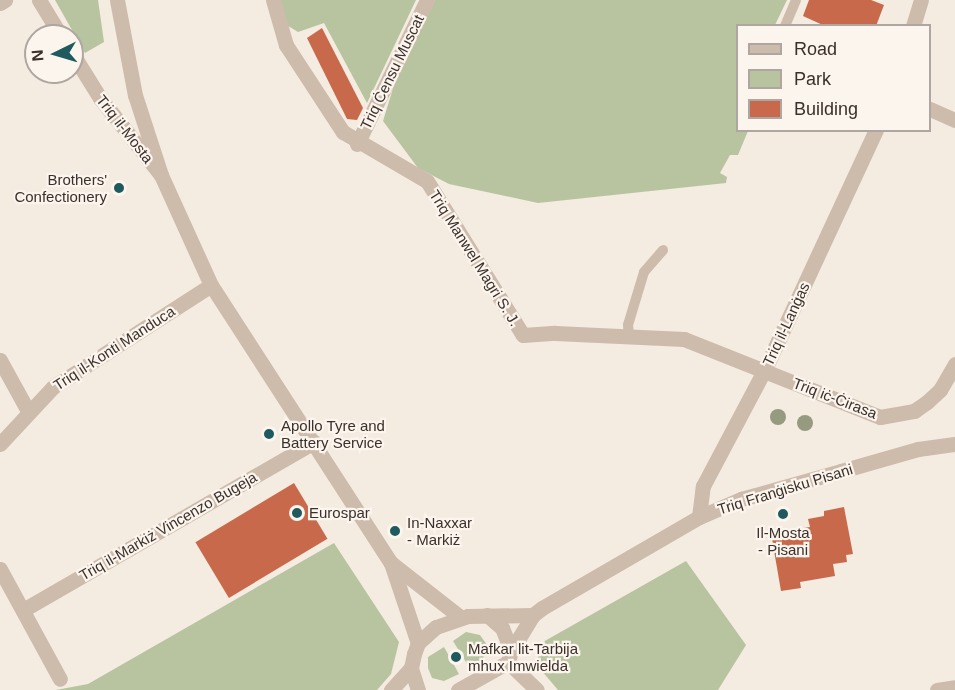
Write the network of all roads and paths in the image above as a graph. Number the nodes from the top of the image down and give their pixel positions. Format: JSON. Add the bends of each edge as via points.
{"nodes":[{"id":1,"x":5,"y":0,"type":"edge"},
{"id":2,"x":39,"y":0,"type":"edge"},
{"id":3,"x":117,"y":0,"type":"edge"},
{"id":4,"x":273,"y":0,"type":"edge"},
{"id":5,"x":427,"y":0,"type":"edge"},
{"id":6,"x":796,"y":0,"type":"edge"},
{"id":7,"x":921,"y":0,"type":"edge"},
{"id":8,"x":0,"y":3,"type":"edge"},
{"id":9,"x":54,"y":24,"type":"edge"},
{"id":10,"x":786,"y":24,"type":"edge"},
{"id":11,"x":914,"y":24,"type":"edge"},
{"id":12,"x":84,"y":72,"type":"edge"},
{"id":13,"x":931,"y":109,"type":"edge"},
{"id":14,"x":955,"y":120,"type":"edge"},
{"id":15,"x":875,"y":132,"type":"edge"},
{"id":16,"x":357,"y":144,"type":"junction"},
{"id":17,"x":161,"y":175,"type":"junction"},
{"id":18,"x":663,"y":250,"type":"dead end"},
{"id":19,"x":211,"y":285,"type":"junction"},
{"id":20,"x":629,"y":336,"type":"junction"},
{"id":21,"x":0,"y":360,"type":"edge"},
{"id":22,"x":955,"y":364,"type":"edge"},
{"id":23,"x":764,"y":371,"type":"junction"},
{"id":24,"x":28,"y":411,"type":"junction"},
{"id":25,"x":314,"y":442,"type":"junction"},
{"id":26,"x":0,"y":444,"type":"edge"},
{"id":27,"x":955,"y":444,"type":"edge"},
{"id":28,"x":699,"y":517,"type":"junction"},
{"id":29,"x":391,"y":563,"type":"junction"},
{"id":30,"x":0,"y":568,"type":"edge"},
{"id":31,"x":23,"y":610,"type":"junction"},
{"id":32,"x":488,"y":615,"type":"junction"},
{"id":33,"x":533,"y":615,"type":"junction"},
{"id":34,"x":460,"y":617,"type":"junction"},
{"id":35,"x":418,"y":643,"type":"junction"},
{"id":36,"x":510,"y":657,"type":"junction"},
{"id":37,"x":411,"y":668,"type":"junction"},
{"id":38,"x":60,"y":679,"type":"dead end"},
{"id":39,"x":955,"y":687,"type":"edge"},
{"id":40,"x":391,"y":690,"type":"edge"},
{"id":41,"x":418,"y":690,"type":"edge"},
{"id":42,"x":458,"y":690,"type":"edge"},
{"id":43,"x":537,"y":690,"type":"edge"},
{"id":44,"x":937,"y":690,"type":"edge"}],
"edges":[{"from":1,"to":8,"type":"street"},
{"from":2,"to":9,"type":"street"},
{"from":3,"to":17,"type":"street","via":[[135,95]]},
{"from":4,"to":16,"type":"street","name":"Triq Manwel Magri S. J.","via":[[286,45],[343,132]]},
{"from":5,"to":16,"type":"street","name":"Triq Ċensu Muscat"},
{"from":6,"to":10,"type":"lane"},
{"from":7,"to":11,"type":"street"},
{"from":12,"to":17,"type":"street","name":"Triq il-Mosta"},
{"from":13,"to":14,"type":"street"},
{"from":15,"to":23,"type":"street","name":"Triq il-Lanġas"},
{"from":16,"to":20,"type":"street","name":"Triq Manwel Magri S. J.","via":[[427,181],[523,335]]},
{"from":17,"to":19,"type":"street"},
{"from":18,"to":20,"type":"lane","via":[[644,272],[628,326]]},
{"from":19,"to":24,"type":"street","name":"Triq il-Konti Manduca","via":[[53,387]]},
{"from":19,"to":25,"type":"street"},
{"from":20,"to":23,"type":"street","name":"Triq Manwel Magri S. J.","via":[[684,339]]},
{"from":21,"to":24,"type":"street"},
{"from":22,"to":23,"type":"street","name":"Triq iċ-Ċirasa","via":[[940,390],[927,402],[914,411],[880,417]]},
{"from":23,"to":28,"type":"street","name":"Triq il-Lanġas","via":[[703,486]]},
{"from":24,"to":26,"type":"street","name":"Triq il-Konti Manduca"},
{"from":25,"to":29,"type":"street"},
{"from":25,"to":31,"type":"street","name":"Triq il-Markiż Vincenzo Bugeja"},
{"from":27,"to":28,"type":"street","name":"Triq Franġisku Pisani","via":[[918,449],[852,467],[741,499]]},
{"from":28,"to":33,"type":"street","name":"Triq Franġisku Pisani"},
{"from":29,"to":34,"type":"street"},
{"from":29,"to":35,"type":"street"},
{"from":30,"to":31,"type":"street"},
{"from":31,"to":38,"type":"street"},
{"from":32,"to":33,"type":"street"},
{"from":32,"to":34,"type":"street"},
{"from":32,"to":36,"type":"street","via":[[502,628]]},
{"from":33,"to":36,"type":"street","name":"Triq Franġisku Pisani"},
{"from":34,"to":35,"type":"street","via":[[436,627]]},
{"from":35,"to":37,"type":"street"},
{"from":36,"to":42,"type":"street"},
{"from":36,"to":43,"type":"street"},
{"from":37,"to":40,"type":"street"},
{"from":37,"to":41,"type":"street"},
{"from":39,"to":44,"type":"street"}]}
